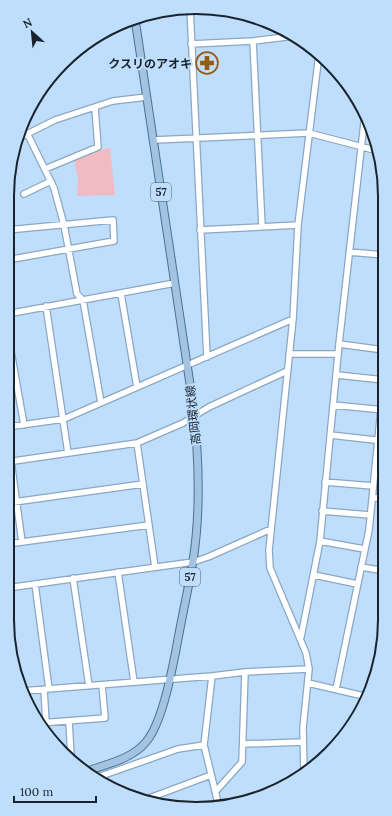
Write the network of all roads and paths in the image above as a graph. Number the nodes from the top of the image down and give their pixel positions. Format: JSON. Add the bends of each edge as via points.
{"nodes":[{"id":1,"x":190,"y":14,"type":"edge"},
{"id":2,"x":136,"y":24,"type":"edge"},
{"id":3,"x":285,"y":37,"type":"edge"},
{"id":4,"x":253,"y":42,"type":"junction"},
{"id":5,"x":191,"y":44,"type":"junction"},
{"id":6,"x":317,"y":60,"type":"edge"},
{"id":7,"x":147,"y":96,"type":"junction"},
{"id":8,"x":95,"y":108,"type":"junction"},
{"id":9,"x":364,"y":126,"type":"edge"},
{"id":10,"x":309,"y":133,"type":"junction"},
{"id":11,"x":28,"y":134,"type":"junction"},
{"id":12,"x":25,"y":135,"type":"edge"},
{"id":13,"x":257,"y":136,"type":"junction"},
{"id":14,"x":196,"y":138,"type":"junction"},
{"id":15,"x":154,"y":140,"type":"junction"},
{"id":16,"x":362,"y":147,"type":"junction"},
{"id":17,"x":372,"y":150,"type":"edge"},
{"id":18,"x":45,"y":169,"type":"junction"},
{"id":19,"x":51,"y":181,"type":"junction"},
{"id":20,"x":24,"y":194,"type":"dead end"},
{"id":21,"x":64,"y":225,"type":"junction"},
{"id":22,"x":298,"y":225,"type":"junction"},
{"id":23,"x":262,"y":227,"type":"junction"},
{"id":24,"x":14,"y":229,"type":"edge"},
{"id":25,"x":200,"y":230,"type":"junction"},
{"id":26,"x":68,"y":249,"type":"junction"},
{"id":27,"x":349,"y":252,"type":"junction"},
{"id":28,"x":378,"y":254,"type":"edge"},
{"id":29,"x":14,"y":259,"type":"edge"},
{"id":30,"x":175,"y":283,"type":"junction"},
{"id":31,"x":121,"y":294,"type":"junction"},
{"id":32,"x":83,"y":300,"type":"junction"},
{"id":33,"x":46,"y":306,"type":"junction"},
{"id":34,"x":14,"y":313,"type":"edge"},
{"id":35,"x":293,"y":319,"type":"junction"},
{"id":36,"x":339,"y":344,"type":"junction"},
{"id":37,"x":378,"y":349,"type":"edge"},
{"id":38,"x":289,"y":354,"type":"junction"},
{"id":39,"x":338,"y":354,"type":"junction"},
{"id":40,"x":207,"y":357,"type":"junction"},
{"id":41,"x":187,"y":366,"type":"junction"},
{"id":42,"x":14,"y":369,"type":"edge"},
{"id":43,"x":287,"y":371,"type":"junction"},
{"id":44,"x":337,"y":375,"type":"junction"},
{"id":45,"x":378,"y":379,"type":"edge"},
{"id":46,"x":137,"y":387,"type":"junction"},
{"id":47,"x":101,"y":403,"type":"junction"},
{"id":48,"x":333,"y":405,"type":"junction"},
{"id":49,"x":378,"y":410,"type":"edge"},
{"id":50,"x":195,"y":418,"type":"junction"},
{"id":51,"x":64,"y":419,"type":"junction"},
{"id":52,"x":24,"y":425,"type":"junction"},
{"id":53,"x":14,"y":426,"type":"edge"},
{"id":54,"x":378,"y":434,"type":"edge"},
{"id":55,"x":330,"y":435,"type":"junction"},
{"id":56,"x":377,"y":440,"type":"junction"},
{"id":57,"x":137,"y":443,"type":"junction"},
{"id":58,"x":68,"y":453,"type":"junction"},
{"id":59,"x":14,"y":460,"type":"edge"},
{"id":60,"x":326,"y":482,"type":"junction"},
{"id":61,"x":143,"y":484,"type":"junction"},
{"id":62,"x":373,"y":486,"type":"junction"},
{"id":63,"x":14,"y":490,"type":"edge"},
{"id":64,"x":372,"y":498,"type":"junction"},
{"id":65,"x":378,"y":498,"type":"edge"},
{"id":66,"x":16,"y":502,"type":"junction"},
{"id":67,"x":322,"y":511,"type":"junction"},
{"id":68,"x":370,"y":516,"type":"junction"},
{"id":69,"x":149,"y":525,"type":"junction"},
{"id":70,"x":271,"y":529,"type":"junction"},
{"id":71,"x":320,"y":541,"type":"junction"},
{"id":72,"x":22,"y":542,"type":"junction"},
{"id":73,"x":14,"y":543,"type":"edge"},
{"id":74,"x":364,"y":548,"type":"junction"},
{"id":75,"x":193,"y":562,"type":"junction"},
{"id":76,"x":154,"y":567,"type":"junction"},
{"id":77,"x":361,"y":567,"type":"junction"},
{"id":78,"x":378,"y":570,"type":"edge"},
{"id":79,"x":118,"y":572,"type":"junction"},
{"id":80,"x":314,"y":575,"type":"junction"},
{"id":81,"x":73,"y":578,"type":"junction"},
{"id":82,"x":35,"y":584,"type":"junction"},
{"id":83,"x":357,"y":584,"type":"junction"},
{"id":84,"x":14,"y":587,"type":"edge"},
{"id":85,"x":301,"y":637,"type":"junction"},
{"id":86,"x":309,"y":669,"type":"junction"},
{"id":87,"x":245,"y":672,"type":"junction"},
{"id":88,"x":212,"y":676,"type":"junction"},
{"id":89,"x":170,"y":679,"type":"junction"},
{"id":90,"x":134,"y":682,"type":"junction"},
{"id":91,"x":308,"y":683,"type":"junction"},
{"id":92,"x":102,"y":685,"type":"junction"},
{"id":93,"x":89,"y":686,"type":"junction"},
{"id":94,"x":47,"y":689,"type":"junction"},
{"id":95,"x":336,"y":689,"type":"junction"},
{"id":96,"x":28,"y":690,"type":"edge"},
{"id":97,"x":361,"y":695,"type":"edge"},
{"id":98,"x":43,"y":719,"type":"edge"},
{"id":99,"x":68,"y":721,"type":"junction"},
{"id":100,"x":46,"y":723,"type":"edge"},
{"id":101,"x":303,"y":742,"type":"junction"},
{"id":102,"x":243,"y":744,"type":"junction"},
{"id":103,"x":204,"y":745,"type":"junction"},
{"id":104,"x":71,"y":752,"type":"edge"},
{"id":105,"x":304,"y":766,"type":"edge"},
{"id":106,"x":92,"y":769,"type":"edge"},
{"id":107,"x":212,"y":775,"type":"junction"},
{"id":108,"x":102,"y":776,"type":"edge"},
{"id":109,"x":216,"y":791,"type":"junction"},
{"id":110,"x":152,"y":797,"type":"edge"},
{"id":111,"x":218,"y":800,"type":"edge"}],
"edges":[{"from":1,"to":5,"type":"street"},
{"from":2,"to":7,"type":"main road","name":"高岡環状線","number":"57"},
{"from":3,"to":4,"type":"street"},
{"from":4,"to":5,"type":"street"},
{"from":4,"to":13,"type":"street"},
{"from":5,"to":14,"type":"street"},
{"from":6,"to":10,"type":"street"},
{"from":7,"to":8,"type":"street","via":[[113,101]]},
{"from":7,"to":15,"type":"main road","name":"高岡環状線","number":"57"},
{"from":8,"to":11,"type":"street","via":[[55,120]]},
{"from":8,"to":18,"type":"street","via":[[98,147]]},
{"from":9,"to":16,"type":"street"},
{"from":10,"to":13,"type":"street"},
{"from":10,"to":16,"type":"street"},
{"from":10,"to":22,"type":"street"},
{"from":11,"to":12,"type":"street"},
{"from":11,"to":18,"type":"street"},
{"from":13,"to":14,"type":"street"},
{"from":13,"to":23,"type":"street"},
{"from":14,"to":15,"type":"street"},
{"from":14,"to":25,"type":"street"},
{"from":15,"to":30,"type":"main road","name":"高岡環状線","number":"57"},
{"from":16,"to":17,"type":"street"},
{"from":16,"to":27,"type":"street"},
{"from":18,"to":19,"type":"street"},
{"from":19,"to":20,"type":"street"},
{"from":19,"to":21,"type":"street"},
{"from":21,"to":24,"type":"street"},
{"from":21,"to":26,"type":"street"},
{"from":21,"to":26,"type":"street","via":[[113,220],[114,240]]},
{"from":22,"to":23,"type":"street"},
{"from":22,"to":35,"type":"street"},
{"from":23,"to":25,"type":"street"},
{"from":25,"to":40,"type":"street"},
{"from":26,"to":29,"type":"street"},
{"from":26,"to":32,"type":"street","via":[[77,294]]},
{"from":27,"to":28,"type":"street"},
{"from":27,"to":36,"type":"street"},
{"from":30,"to":31,"type":"street"},
{"from":30,"to":41,"type":"main road","name":"高岡環状線","number":"57"},
{"from":31,"to":32,"type":"street"},
{"from":31,"to":46,"type":"street"},
{"from":32,"to":33,"type":"street"},
{"from":32,"to":47,"type":"street"},
{"from":33,"to":34,"type":"street"},
{"from":33,"to":51,"type":"street"},
{"from":35,"to":38,"type":"street"},
{"from":35,"to":40,"type":"street"},
{"from":36,"to":37,"type":"street"},
{"from":36,"to":39,"type":"street"},
{"from":38,"to":39,"type":"street"},
{"from":38,"to":43,"type":"street"},
{"from":39,"to":44,"type":"street"},
{"from":40,"to":41,"type":"street"},
{"from":41,"to":46,"type":"street"},
{"from":41,"to":50,"type":"main road","name":"高岡環状線","number":"57"},
{"from":42,"to":52,"type":"street"},
{"from":43,"to":50,"type":"street","via":[[209,407]]},
{"from":43,"to":70,"type":"street"},
{"from":44,"to":45,"type":"street"},
{"from":44,"to":48,"type":"street"},
{"from":46,"to":47,"type":"street"},
{"from":47,"to":51,"type":"street"},
{"from":48,"to":49,"type":"street"},
{"from":48,"to":55,"type":"street"},
{"from":50,"to":57,"type":"street"},
{"from":50,"to":75,"type":"main road","name":"高岡環状線","number":"57","via":[[198,456]]},
{"from":51,"to":52,"type":"street"},
{"from":51,"to":58,"type":"street"},
{"from":52,"to":53,"type":"street"},
{"from":54,"to":56,"type":"street"},
{"from":55,"to":56,"type":"street"},
{"from":55,"to":60,"type":"street"},
{"from":56,"to":62,"type":"street"},
{"from":57,"to":58,"type":"street"},
{"from":57,"to":61,"type":"street"},
{"from":58,"to":59,"type":"street"},
{"from":60,"to":62,"type":"street"},
{"from":60,"to":67,"type":"street"},
{"from":61,"to":66,"type":"street"},
{"from":61,"to":69,"type":"street"},
{"from":62,"to":64,"type":"street"},
{"from":63,"to":66,"type":"street"},
{"from":64,"to":65,"type":"street"},
{"from":64,"to":68,"type":"street"},
{"from":66,"to":72,"type":"street"},
{"from":67,"to":68,"type":"street"},
{"from":67,"to":71,"type":"street"},
{"from":68,"to":74,"type":"street"},
{"from":69,"to":72,"type":"street"},
{"from":69,"to":76,"type":"street"},
{"from":70,"to":75,"type":"street"},
{"from":70,"to":85,"type":"street","via":[[270,568]]},
{"from":71,"to":74,"type":"street"},
{"from":71,"to":80,"type":"street"},
{"from":72,"to":73,"type":"street"},
{"from":74,"to":77,"type":"street"},
{"from":75,"to":76,"type":"street"},
{"from":75,"to":89,"type":"main road","name":"高岡環状線","number":"57"},
{"from":76,"to":79,"type":"street"},
{"from":77,"to":78,"type":"street"},
{"from":77,"to":83,"type":"street"},
{"from":79,"to":81,"type":"street"},
{"from":79,"to":90,"type":"street"},
{"from":80,"to":83,"type":"street"},
{"from":80,"to":85,"type":"street"},
{"from":81,"to":82,"type":"street"},
{"from":81,"to":93,"type":"street"},
{"from":82,"to":84,"type":"street"},
{"from":82,"to":94,"type":"street"},
{"from":83,"to":95,"type":"street"},
{"from":85,"to":86,"type":"street"},
{"from":86,"to":87,"type":"street"},
{"from":86,"to":91,"type":"street"},
{"from":87,"to":88,"type":"street"},
{"from":87,"to":102,"type":"street"},
{"from":88,"to":89,"type":"street"},
{"from":88,"to":103,"type":"street"},
{"from":89,"to":90,"type":"street"},
{"from":89,"to":106,"type":"main road","name":"高岡環状線","number":"57","via":[[152,733],[146,742],[124,758]]},
{"from":90,"to":92,"type":"street"},
{"from":91,"to":95,"type":"street"},
{"from":91,"to":101,"type":"street"},
{"from":92,"to":93,"type":"street"},
{"from":92,"to":99,"type":"street","via":[[105,718]]},
{"from":93,"to":94,"type":"street"},
{"from":94,"to":96,"type":"street"},
{"from":94,"to":98,"type":"street"},
{"from":95,"to":97,"type":"street"},
{"from":99,"to":100,"type":"street"},
{"from":99,"to":104,"type":"street"},
{"from":101,"to":102,"type":"street"},
{"from":101,"to":105,"type":"street"},
{"from":102,"to":109,"type":"street","via":[[240,766]]},
{"from":103,"to":107,"type":"street"},
{"from":103,"to":108,"type":"street","via":[[178,749]]},
{"from":107,"to":109,"type":"street"},
{"from":107,"to":110,"type":"street"},
{"from":109,"to":111,"type":"street"}]}
